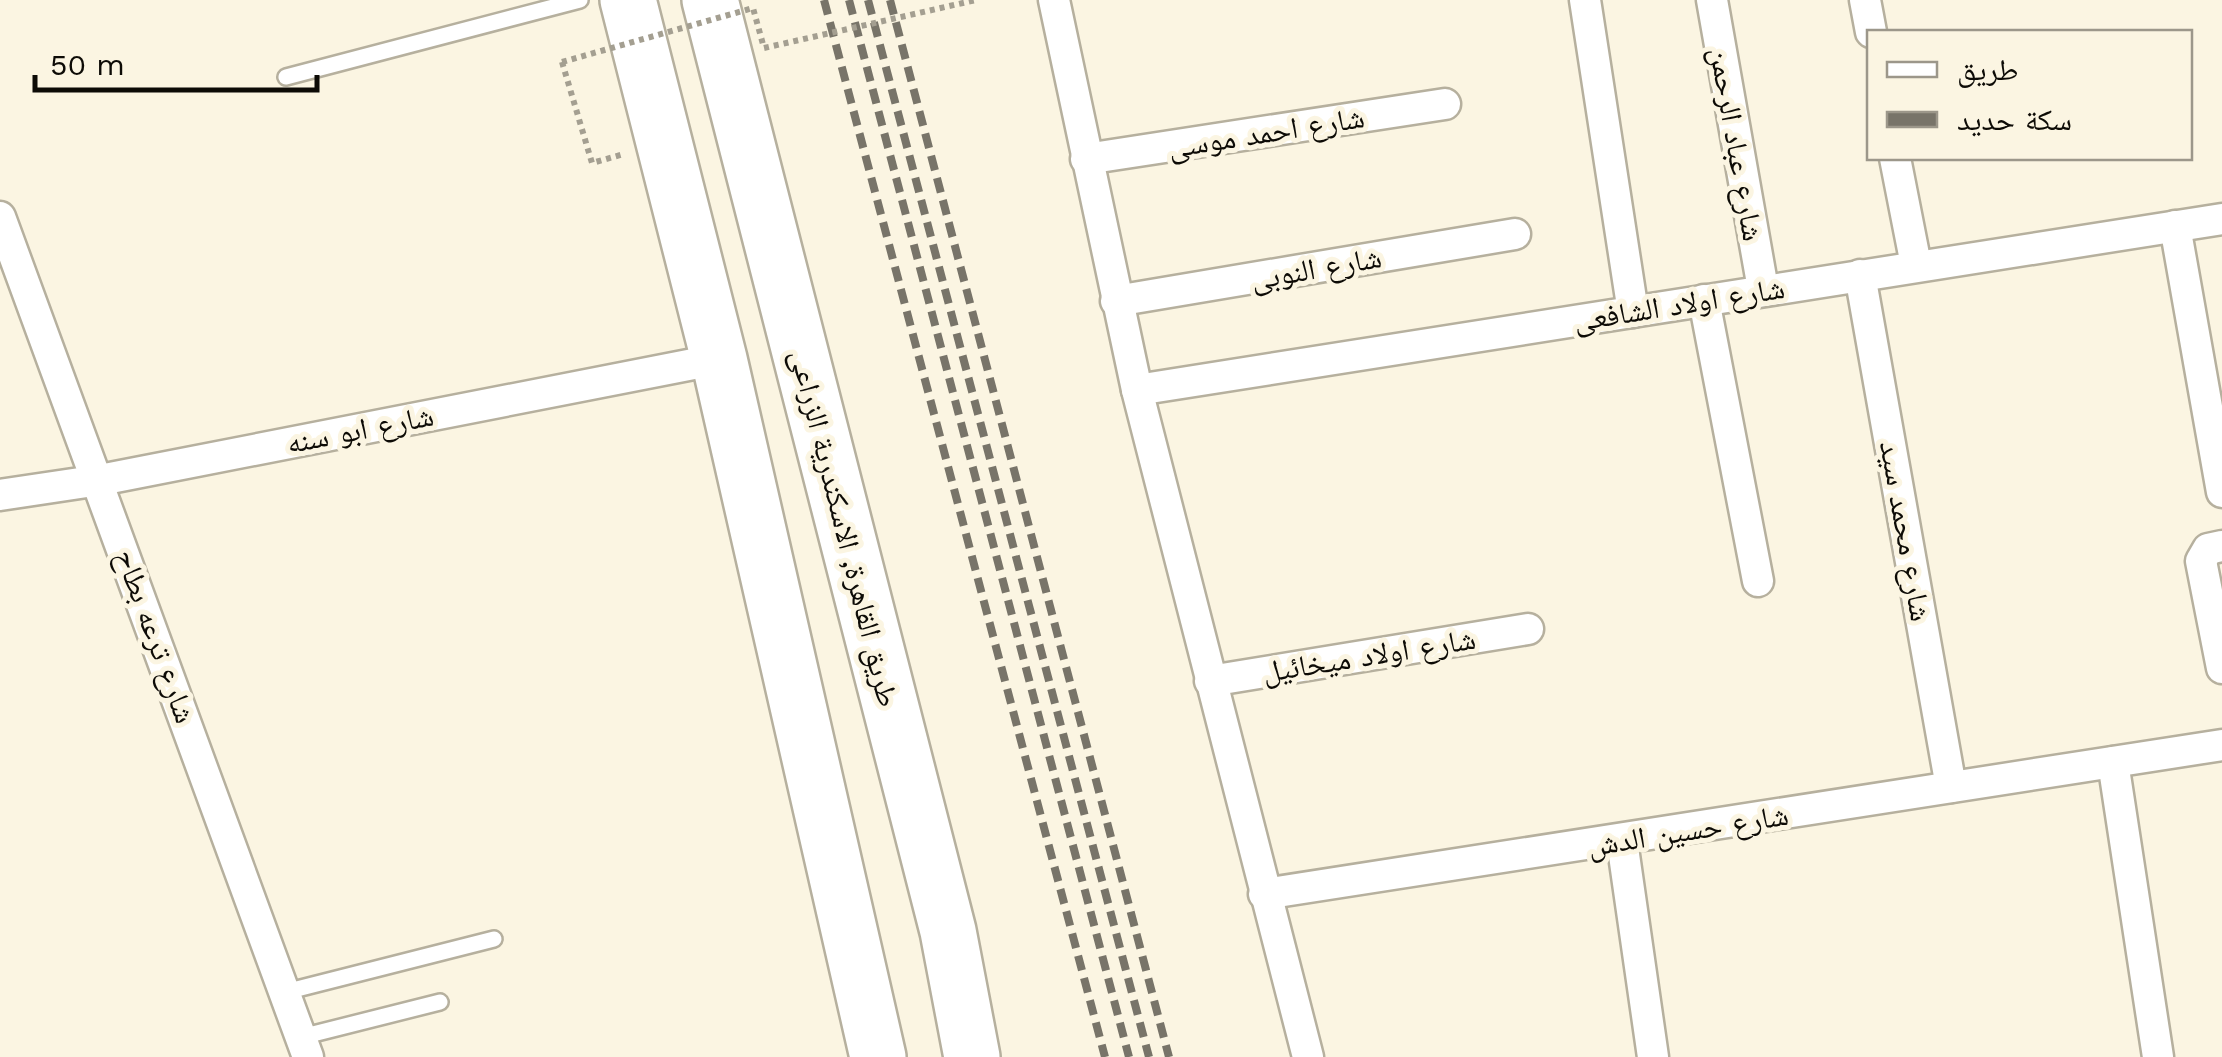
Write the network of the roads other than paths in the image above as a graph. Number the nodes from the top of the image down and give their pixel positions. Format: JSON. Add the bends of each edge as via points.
{"nodes":[{"id":1,"x":580,"y":0,"type":"edge"},
{"id":2,"x":628,"y":0,"type":"edge"},
{"id":3,"x":710,"y":0,"type":"edge"},
{"id":4,"x":1585,"y":0,"type":"edge"},
{"id":5,"x":1712,"y":0,"type":"edge"},
{"id":6,"x":1865,"y":0,"type":"edge"},
{"id":7,"x":1063,"y":1,"type":"edge"},
{"id":8,"x":1872,"y":30,"type":"edge"},
{"id":9,"x":286,"y":76,"type":"dead end"},
{"id":10,"x":1446,"y":104,"type":"dead end"},
{"id":11,"x":1086,"y":159,"type":"junction"},
{"id":12,"x":1895,"y":160,"type":"edge"},
{"id":13,"x":0,"y":217,"type":"edge"},
{"id":14,"x":2222,"y":219,"type":"edge"},
{"id":15,"x":2175,"y":226,"type":"junction"},
{"id":16,"x":1515,"y":234,"type":"dead end"},
{"id":17,"x":1916,"y":265,"type":"junction"},
{"id":18,"x":1860,"y":276,"type":"junction"},
{"id":19,"x":1763,"y":289,"type":"junction"},
{"id":20,"x":1704,"y":300,"type":"junction"},
{"id":21,"x":1116,"y":301,"type":"junction"},
{"id":22,"x":1633,"y":312,"type":"junction"},
{"id":23,"x":719,"y":359,"type":"junction"},
{"id":24,"x":1137,"y":390,"type":"junction"},
{"id":25,"x":100,"y":480,"type":"junction"},
{"id":26,"x":2222,"y":492,"type":"edge"},
{"id":27,"x":0,"y":494,"type":"edge"},
{"id":28,"x":2222,"y":546,"type":"edge"},
{"id":29,"x":1758,"y":580,"type":"dead end"},
{"id":30,"x":1528,"y":629,"type":"dead end"},
{"id":31,"x":2222,"y":668,"type":"edge"},
{"id":32,"x":1210,"y":681,"type":"junction"},
{"id":33,"x":2222,"y":746,"type":"edge"},
{"id":34,"x":2112,"y":762,"type":"junction"},
{"id":35,"x":1951,"y":787,"type":"junction"},
{"id":36,"x":1622,"y":841,"type":"junction"},
{"id":37,"x":1264,"y":894,"type":"junction"},
{"id":38,"x":494,"y":939,"type":"dead end"},
{"id":39,"x":285,"y":992,"type":"junction"},
{"id":40,"x":440,"y":1002,"type":"dead end"},
{"id":41,"x":305,"y":1047,"type":"edge"},
{"id":42,"x":878,"y":1057,"type":"edge"},
{"id":43,"x":972,"y":1057,"type":"edge"},
{"id":44,"x":1308,"y":1057,"type":"edge"},
{"id":45,"x":1653,"y":1057,"type":"edge"},
{"id":46,"x":2158,"y":1057,"type":"edge"}],
"edges":[{"from":1,"to":9,"type":"lane"},
{"from":2,"to":23,"type":"highway"},
{"from":3,"to":43,"type":"highway","name":"طريق القاهرة, الاسكندرية الزراعى","via":[[948,931]]},
{"from":4,"to":22,"type":"street"},
{"from":5,"to":19,"type":"street","name":"شارع عباد الرحمن"},
{"from":6,"to":8,"type":"street"},
{"from":7,"to":11,"type":"street"},
{"from":10,"to":11,"type":"street","name":"شارع احمد موسى"},
{"from":11,"to":21,"type":"street"},
{"from":12,"to":17,"type":"street"},
{"from":13,"to":25,"type":"street","name":"شارع ترعه بطاح"},
{"from":14,"to":15,"type":"street","name":"شارع اولاد الشافعى"},
{"from":15,"to":17,"type":"street","name":"شارع اولاد الشافعى"},
{"from":15,"to":26,"type":"street"},
{"from":16,"to":21,"type":"street","name":"شارع النوبى"},
{"from":17,"to":18,"type":"street","name":"شارع اولاد الشافعى"},
{"from":18,"to":19,"type":"street","name":"شارع اولاد الشافعى"},
{"from":18,"to":35,"type":"street","name":"شارع محمد سيد"},
{"from":19,"to":20,"type":"street","name":"شارع اولاد الشافعى"},
{"from":20,"to":22,"type":"street","name":"شارع اولاد الشافعى"},
{"from":20,"to":29,"type":"street"},
{"from":21,"to":24,"type":"street"},
{"from":22,"to":24,"type":"street","name":"شارع اولاد الشافعى"},
{"from":23,"to":25,"type":"street","name":"شارع ابو سنه"},
{"from":23,"to":42,"type":"highway"},
{"from":24,"to":32,"type":"street"},
{"from":25,"to":27,"type":"street","name":"شارع ابو سنه"},
{"from":25,"to":39,"type":"street","name":"شارع ترعه بطاح"},
{"from":28,"to":31,"type":"street","via":[[2208,549],[2201,561]]},
{"from":30,"to":32,"type":"street","name":"شارع اولاد ميخائيل"},
{"from":32,"to":37,"type":"street"},
{"from":33,"to":34,"type":"street","name":"شارع حسين الدش"},
{"from":34,"to":35,"type":"street","name":"شارع حسين الدش"},
{"from":34,"to":46,"type":"street"},
{"from":35,"to":36,"type":"street","name":"شارع حسين الدش"},
{"from":36,"to":37,"type":"street","name":"شارع حسين الدش"},
{"from":36,"to":45,"type":"street"},
{"from":37,"to":44,"type":"street"},
{"from":38,"to":39,"type":"lane"},
{"from":39,"to":41,"type":"street","name":"شارع ترعه بطاح"},
{"from":40,"to":41,"type":"lane"}]}
